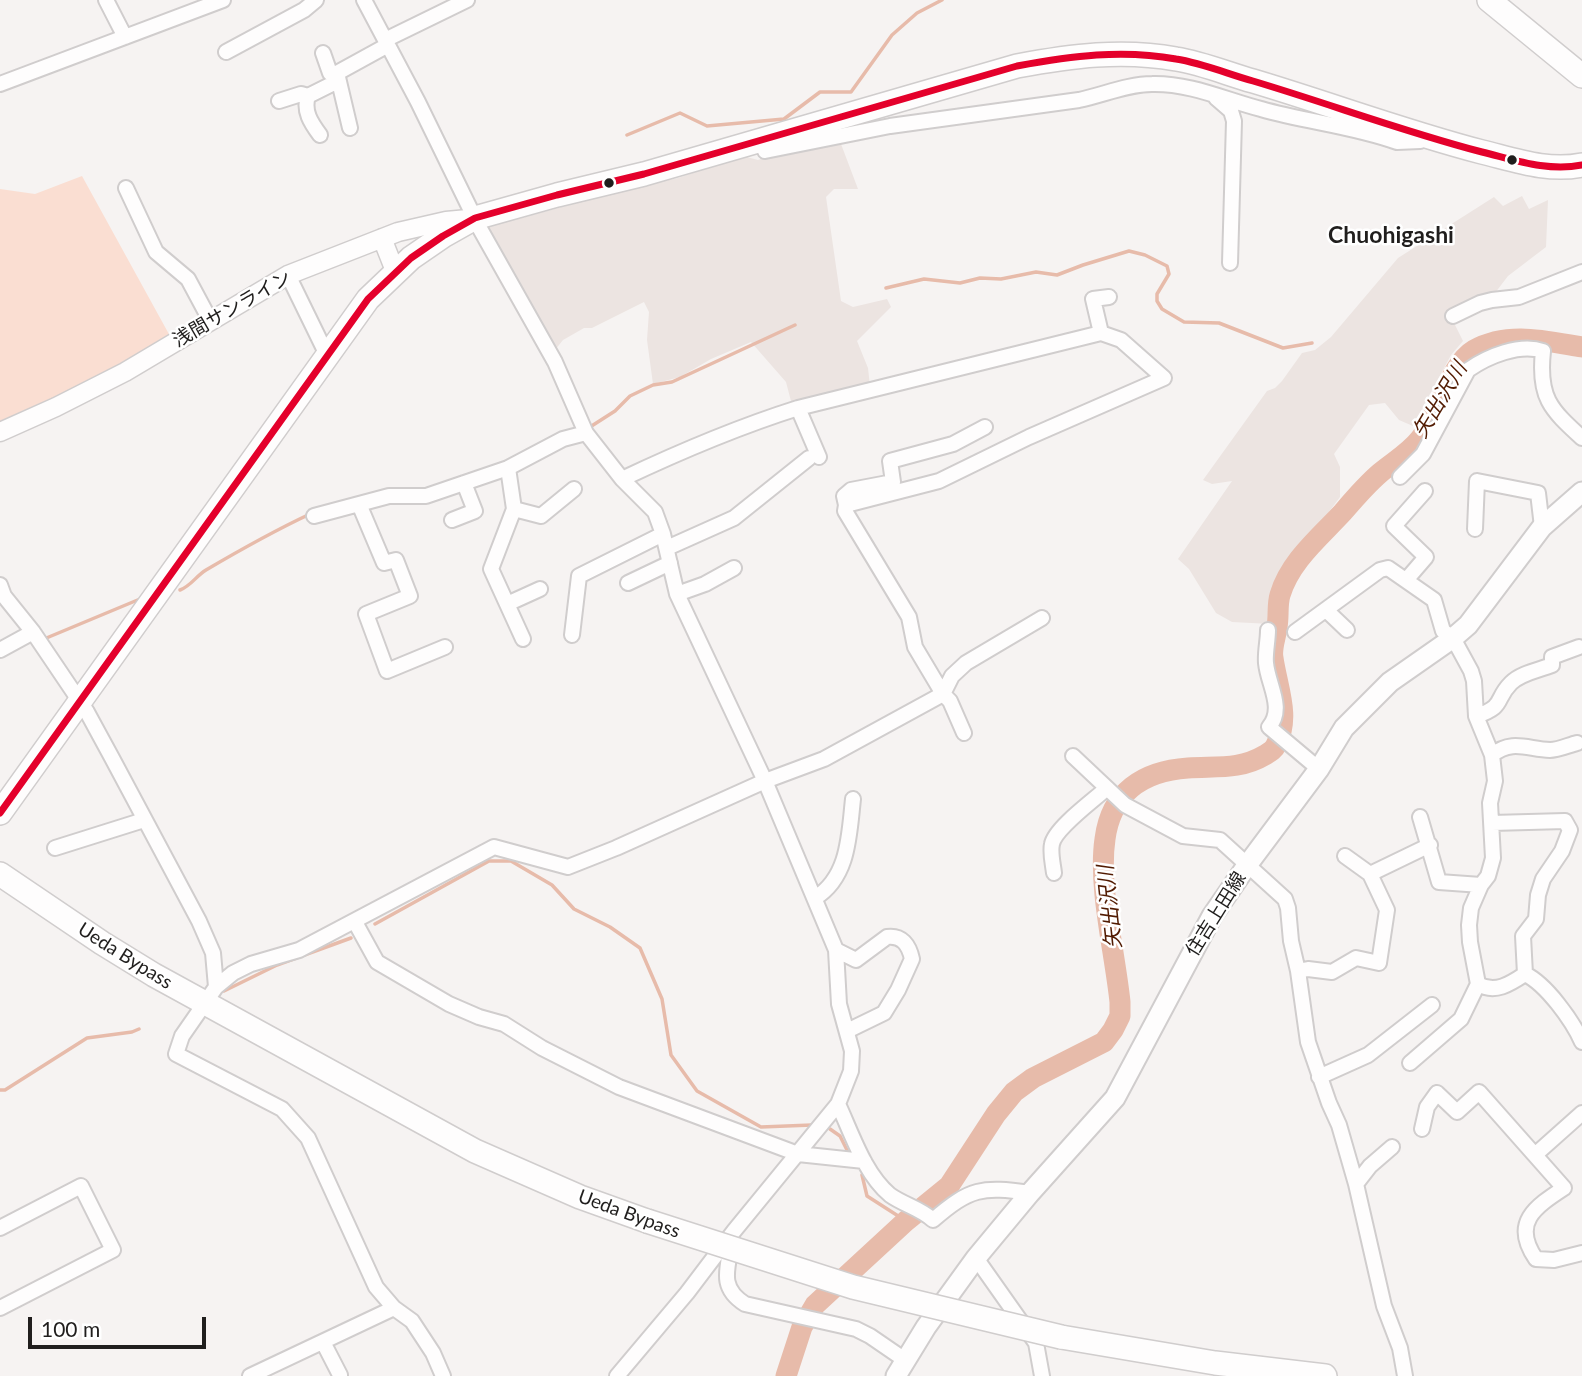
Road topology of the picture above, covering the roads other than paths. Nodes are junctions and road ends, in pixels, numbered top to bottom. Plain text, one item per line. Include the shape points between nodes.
1 (106, 0) edge
2 (223, 0) edge
3 (316, 0) edge
4 (364, 0) edge
5 (467, 0) edge
6 (1489, 0) edge
7 (125, 37) junction
8 (386, 42) junction
9 (226, 52) dead end
10 (323, 53) dead end
11 (337, 73) junction
12 (1582, 76) edge
13 (0, 84) edge
14 (1210, 93) junction
15 (308, 96) junction
16 (279, 101) dead end
17 (350, 128) dead end
18 (320, 135) dead end
19 (1423, 135) junction
20 (761, 141) junction
21 (1582, 165) edge
22 (126, 188) dead end
23 (475, 218) junction
24 (382, 238) junction
25 (1230, 263) dead end
26 (395, 271) junction
27 (1582, 272) edge
28 (288, 275) junction
29 (1109, 297) dead end
30 (1453, 316) dead end
31 (211, 322) junction
32 (1101, 333) junction
33 (327, 355) junction
34 (798, 408) junction
35 (985, 427) dead end
36 (0, 432) edge
37 (586, 433) junction
38 (1582, 438) edge
39 (508, 468) junction
40 (1400, 477) dead end
41 (622, 479) junction
42 (464, 483) junction
43 (574, 489) dead end
44 (1425, 491) dead end
45 (1582, 492) edge
46 (359, 505) junction
47 (846, 505) junction
48 (513, 509) junction
49 (314, 516) dead end
50 (452, 520) dead end
51 (1542, 527) junction
52 (1475, 528) dead end
53 (665, 541) junction
54 (670, 563) junction
55 (734, 568) dead end
56 (1407, 579) junction
57 (628, 583) dead end
58 (0, 585) edge
59 (540, 589) dead end
60 (677, 594) junction
61 (507, 604) junction
62 (1326, 610) junction
63 (1042, 618) dead end
64 (1268, 630) dead end
65 (1347, 630) dead end
66 (33, 632) junction
67 (1295, 632) dead end
68 (572, 635) dead end
69 (1454, 638) junction
70 (523, 639) dead end
71 (445, 647) dead end
72 (1580, 647) dead end
73 (0, 650) edge
74 (943, 694) junction
75 (79, 703) junction
76 (1476, 716) junction
77 (964, 733) dead end
78 (1577, 743) dead end
79 (1492, 755) junction
80 (1073, 756) dead end
81 (1319, 769) junction
82 (765, 781) junction
83 (1108, 789) junction
84 (853, 799) dead end
85 (0, 813) edge
86 (1420, 817) dead end
87 (144, 820) junction
88 (1492, 823) junction
89 (1430, 845) junction
90 (55, 848) dead end
91 (1345, 856) dead end
92 (1248, 864) junction
93 (1054, 873) dead end
94 (0, 874) edge
95 (1370, 874) junction
96 (1481, 885) junction
97 (814, 898) junction
98 (355, 922) junction
99 (836, 950) junction
100 (1298, 971) junction
101 (1525, 974) junction
102 (1478, 984) junction
103 (210, 995) junction
104 (1432, 1005) dead end
105 (1582, 1010) edge
106 (1567, 1017) junction
107 (847, 1031) junction
108 (1582, 1042) edge
109 (1410, 1063) dead end
110 (1319, 1077) junction
111 (838, 1104) junction
112 (1582, 1113) edge
113 (1422, 1129) dead end
114 (1392, 1147) dead end
115 (799, 1154) junction
116 (1536, 1154) junction
117 (864, 1161) junction
118 (1356, 1184) junction
119 (1030, 1193) junction
120 (0, 1228) edge
121 (734, 1231) junction
122 (1582, 1253) edge
123 (975, 1258) junction
124 (0, 1308) edge
125 (394, 1308) junction
126 (323, 1342) junction
127 (901, 1368) edge
128 (250, 1376) edge
129 (340, 1376) edge
130 (443, 1376) edge
131 (617, 1376) edge
132 (1042, 1376) edge
133 (1325, 1376) edge
134 (1405, 1376) edge

1 - 7 street
2 - 7 street
3 - 9 street
4 - 8 street
5 - 8 street
6 - 12 highway
7 - 13 street
8 - 11 street
8 - 23 street
10 - 11 street via 330,73
11 - 15 street via 332,84
11 - 17 street
14 - 19 street via 1397,142 1420,141
14 - 20 street via 1154,83 1079,100 890,127 765,151
14 - 25 street via 1227,106 1234,121
15 - 16 street
15 - 18 street via 305,104 310,121
19 - 20 highway via 1178,59 1128,53 1075,55 1017,66
19 - 21 highway via 1536,166
20 - 23 highway
22 - 31 street via 156,252 188,279
23 - 24 street, 浅間サンライン via 421,226
23 - 26 highway
23 - 37 street via 555,362
24 - 26 street
24 - 28 street, 浅間サンライン
26 - 33 highway
27 - 30 street via 1519,297 1480,303
28 - 31 street, 浅間サンライン
28 - 33 street
29 - 32 street via 1093,299
31 - 36 street, 浅間サンライン via 125,372
32 - 34 street
32 - 47 street via 1121,340 1164,378 939,481
33 - 75 highway
34 - 41 street
34 - 53 street via 814,458 734,518
35 - 47 street via 953,444 890,461 893,482 852,491 844,496
37 - 39 street via 562,439
37 - 41 street
38 - 40 street via 1549,405 1543,351 1512,350 1468,369 1423,454
39 - 42 street
39 - 48 street
41 - 53 street via 655,512
42 - 46 street via 426,496 389,496
42 - 50 street via 475,511
43 - 48 street via 541,516
44 - 56 street via 1394,526 1426,558
45 - 51 main road, 住吉上田線
46 - 49 street
46 - 71 street via 384,563 396,560 410,596 366,614 387,671
47 - 74 street via 845,511 909,617 915,647
48 - 61 street via 491,569
51 - 52 street via 1538,493 1478,481
51 - 69 main road, 住吉上田線
53 - 54 street
53 - 68 street via 579,576
54 - 57 street
54 - 60 street
55 - 60 street
56 - 62 street via 1388,568 1381,570
56 - 69 street via 1434,600 1443,631
58 - 66 street
59 - 61 street
60 - 82 street
61 - 70 street
62 - 65 street
62 - 67 street
63 - 74 street via 966,663
64 - 81 street via 1266,662 1275,701 1275,719 1269,727
66 - 73 street
66 - 75 street
69 - 76 street via 1475,681
69 - 81 main road, 住吉上田線 via 1390,682 1343,728
72 - 76 street via 1552,657 1552,665 1510,683 1493,710
74 - 77 street
74 - 82 street via 824,760
75 - 85 highway
75 - 87 street
76 - 79 street
78 - 79 street via 1551,750 1514,744
79 - 88 street
80 - 83 street
81 - 92 main road, 住吉上田線
82 - 97 street
82 - 98 street via 568,867 494,847
83 - 92 street via 1125,805 1183,836 1220,840
83 - 93 street via 1053,840
84 - 97 street via 842,867
86 - 89 street
87 - 90 street
87 - 103 street via 213,953
88 - 96 street via 1493,858
88 - 101 street via 1565,821 1570,830 1543,879 1536,919 1523,936
89 - 95 street
89 - 96 street via 1439,883
91 - 95 street
92 - 100 street via 1285,899
92 - 119 main road, 住吉上田線 via 1212,916 1115,1098
94 - 103 highway, Ueda Bypass via 102,943
95 - 100 street via 1387,910 1379,963 1356,958 1332,972
96 - 102 street via 1469,925
97 - 99 street
98 - 103 street via 299,950 251,964
98 - 115 street via 377,962 449,1004 504,1024 619,1087
99 - 107 street via 839,1004
99 - 107 street via 856,960 892,936 907,945 912,959 884,1013
100 - 110 street via 1308,1042
101 - 102 street via 1501,988
101 - 106 street via 1538,980
102 - 109 street via 1461,1019
103 - 125 street via 182,1036 176,1054 282,1109 308,1138 376,1287
103 - 133 highway, Ueda Bypass, bridge via 475,1151 647,1221 853,1287 1061,1338
104 - 110 street via 1368,1055
105 - 106 street
106 - 108 street
107 - 111 street via 852,1071
110 - 118 street
111 - 115 street
111 - 117 street
112 - 116 street
113 - 116 street via 1427,1107 1437,1093 1457,1112 1479,1092
114 - 118 street
115 - 117 street
115 - 121 street
116 - 122 street via 1564,1188 1528,1215 1528,1248 1536,1259
117 - 119 street via 889,1194 933,1220 971,1193 988,1189
118 - 134 street
119 - 123 main road, 住吉上田線
120 - 124 street via 81,1186 113,1250
121 - 127 street via 726,1279 730,1292 746,1304 856,1329
121 - 131 street
123 - 127 main road, 住吉上田線
123 - 132 street via 1036,1343
125 - 126 street
125 - 130 street via 412,1321
126 - 128 street
126 - 129 street

